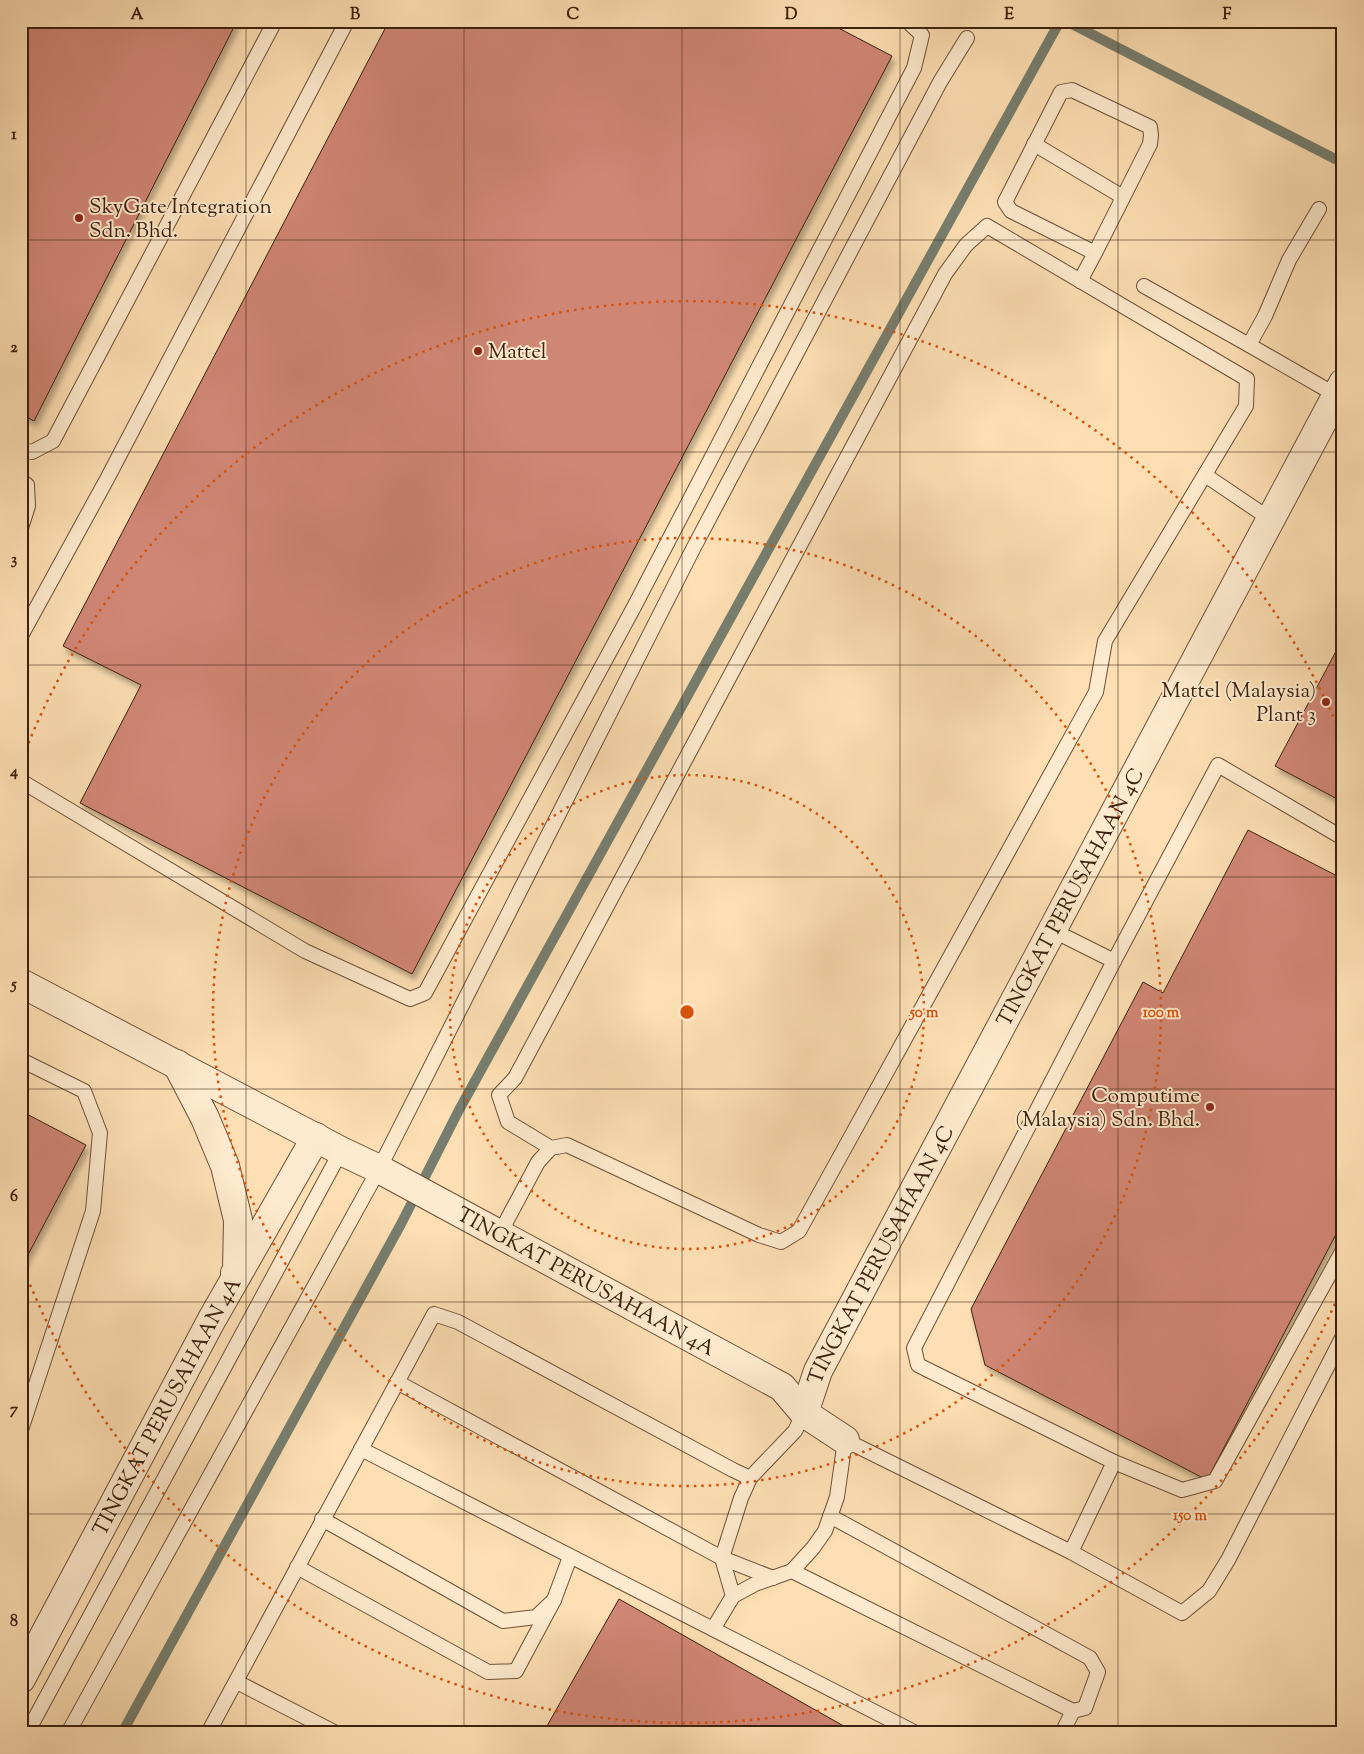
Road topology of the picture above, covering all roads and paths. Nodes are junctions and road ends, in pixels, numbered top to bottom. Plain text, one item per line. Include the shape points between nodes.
1 (274, 21) edge
2 (346, 21) edge
3 (907, 21) edge
4 (967, 38) dead end
5 (1034, 144) junction
6 (1123, 197) junction
7 (1319, 209) dead end
8 (1095, 253) junction
9 (1080, 281) junction
10 (1144, 286) dead end
11 (1249, 345) junction
12 (1339, 389) edge
13 (21, 450) edge
14 (1205, 475) junction
15 (21, 482) edge
16 (1270, 519) junction
17 (21, 528) edge
18 (21, 636) edge
19 (21, 781) edge
20 (1343, 838) edge
21 (1052, 930) junction
22 (1114, 961) junction
23 (21, 983) edge
24 (21, 1060) edge
25 (177, 1064) junction
26 (316, 1137) junction
27 (551, 1148) junction
28 (341, 1151) junction
29 (379, 1169) junction
30 (500, 1233) junction
31 (1343, 1250) edge
32 (211, 1321) junction
33 (1343, 1336) edge
34 (397, 1382) junction
35 (804, 1413) junction
36 (21, 1430) edge
37 (845, 1440) junction
38 (361, 1449) junction
39 (1114, 1462) junction
40 (750, 1478) junction
41 (830, 1516) junction
42 (322, 1519) junction
43 (1071, 1552) junction
44 (570, 1557) junction
45 (722, 1558) junction
46 (297, 1567) junction
47 (792, 1571) junction
48 (773, 1578) junction
49 (733, 1596) junction
50 (554, 1600) junction
51 (713, 1629) junction
52 (21, 1679) edge
53 (237, 1682) junction
54 (1073, 1711) junction
55 (27, 1733) edge
56 (68, 1733) edge
57 (208, 1733) edge
58 (336, 1733) edge
59 (916, 1733) edge
60 (1062, 1733) edge

1 - 13 lane via 53,441 32,452
2 - 18 lane via 108,479
3 - 19 lane via 922,35 914,68 634,607 425,993 410,1000 304,951
4 - 29 lane via 940,82 693,549
5 - 6 lane
5 - 6 lane via 1061,92 1072,90 1150,127 1150,144
5 - 8 lane via 1005,202 1011,211
6 - 8 lane
7 - 11 lane via 1289,260
8 - 9 lane
9 - 14 lane via 1247,379 1246,406
9 - 27 lane via 987,226 966,245 945,274 515,1078 499,1095 508,1122
10 - 11 lane
11 - 12 lane
12 - 16 street, TINGKAT PERUSAHAAN 4C
14 - 16 lane
14 - 27 lane via 1105,641 1096,692 799,1231 781,1242 759,1235 567,1145
15 - 17 lane via 27,485 28,506
16 - 21 street, TINGKAT PERUSAHAAN 4C
20 - 22 lane via 1218,765
21 - 22 lane
21 - 35 street, TINGKAT PERUSAHAAN 4C via 818,1371
22 - 39 lane via 914,1348 918,1365
23 - 25 street, TINGKAT PERUSAHAAN 4A
24 - 36 lane via 84,1091 100,1133 93,1211
25 - 26 street, TINGKAT PERUSAHAAN 4A
25 - 32 street via 225,1166 238,1220 237,1270
26 - 28 street, TINGKAT PERUSAHAAN 4A
26 - 32 street, TINGKAT PERUSAHAAN 4A
27 - 30 lane via 538,1162
28 - 29 street, TINGKAT PERUSAHAAN 4A
28 - 55 lane
29 - 30 street, TINGKAT PERUSAHAAN 4A
29 - 56 lane
30 - 35 street, TINGKAT PERUSAHAAN 4A via 782,1387
31 - 39 lane via 1215,1481 1182,1490
32 - 52 street, TINGKAT PERUSAHAAN 4A
33 - 43 lane via 1210,1591 1182,1613
34 - 38 lane
34 - 40 lane via 434,1314 458,1322
34 - 45 lane
35 - 37 street, TINGKAT PERUSAHAAN 4A
35 - 40 lane via 795,1431
37 - 41 lane via 837,1497
37 - 43 lane
38 - 42 lane
38 - 44 lane
39 - 43 lane
40 - 45 lane
41 - 47 lane via 825,1531
41 - 54 lane via 1090,1658 1098,1672 1086,1708
42 - 46 lane
42 - 50 lane via 503,1621 536,1617
44 - 50 lane
44 - 51 lane
45 - 48 lane
45 - 49 lane
46 - 50 lane via 488,1672 516,1671
46 - 53 lane
47 - 48 lane
47 - 54 lane
48 - 49 lane
49 - 51 lane
51 - 59 lane
53 - 57 lane
53 - 58 lane
54 - 60 lane

